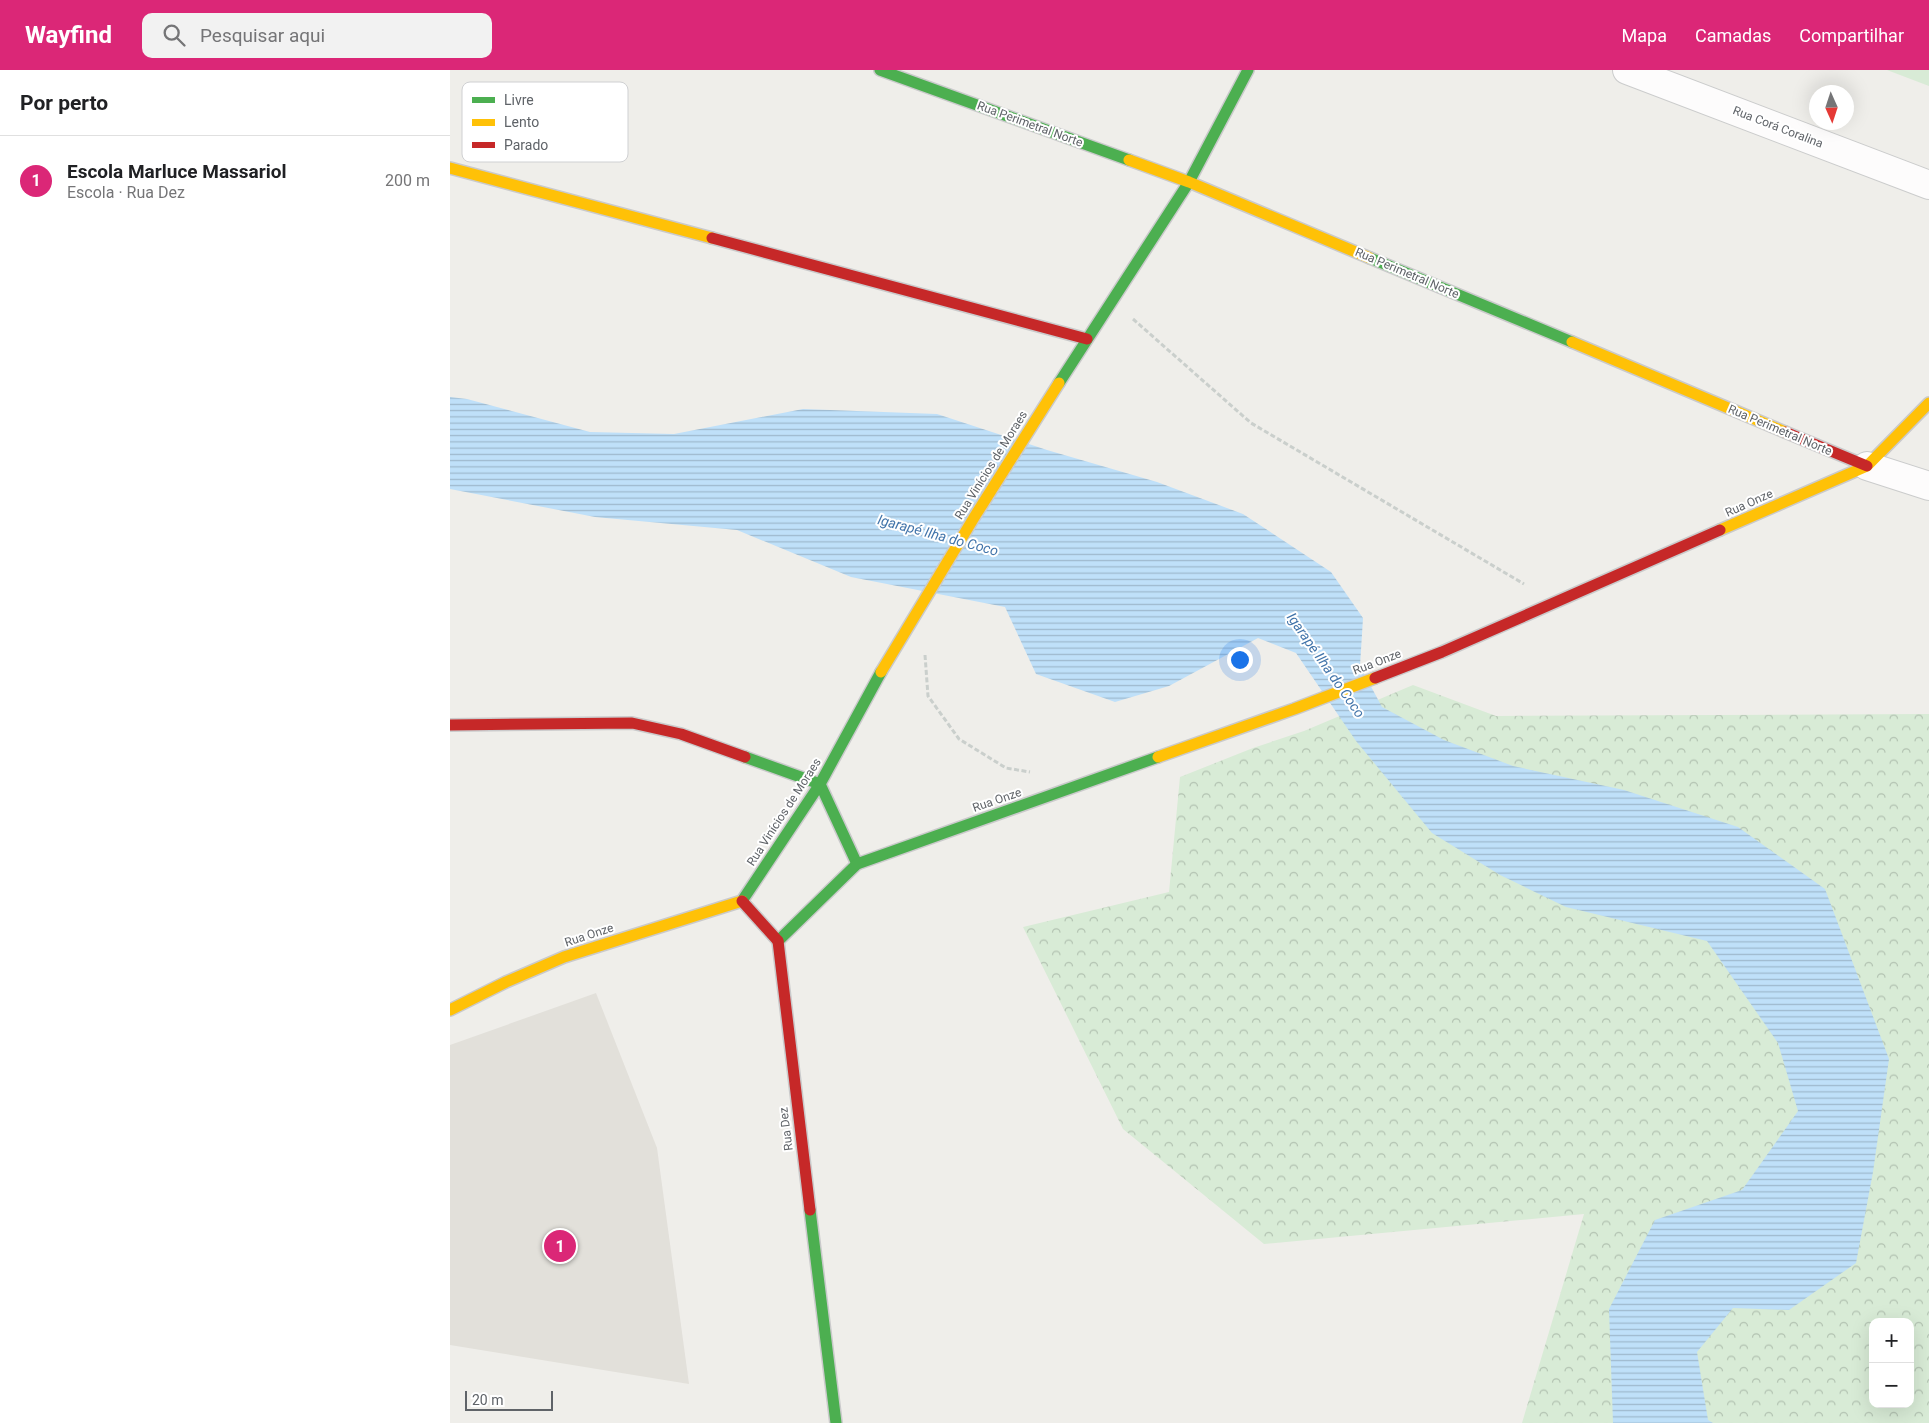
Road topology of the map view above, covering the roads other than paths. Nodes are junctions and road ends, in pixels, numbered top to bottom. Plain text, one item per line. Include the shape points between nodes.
1 (880, 70) edge
2 (1248, 70) edge
3 (1627, 70) edge
4 (450, 168) edge
5 (1189, 182) junction
6 (1929, 185) edge
7 (1087, 339) junction
8 (1929, 404) edge
9 (1867, 466) junction
10 (1929, 486) edge
11 (450, 725) edge
12 (820, 784) junction
13 (856, 864) junction
14 (742, 900) junction
15 (778, 941) junction
16 (450, 1010) edge
17 (836, 1423) edge

1 - 5 street, Rua Perimetral Norte
2 - 5 street, Rua Vinícios de Moraes
3 - 6 street, Rua Corá Coralina
4 - 7 street
5 - 7 street, Rua Vinícios de Moraes
5 - 9 street, Rua Perimetral Norte
7 - 12 street, Rua Vinícios de Moraes via 882,670
8 - 9 street
9 - 10 street, Rua Perimetral Norte
9 - 13 street, Rua Onze via 1442,652 1294,709
11 - 12 street via 632,723 681,734
12 - 13 street
12 - 14 street, Rua Vinícios de Moraes
13 - 15 street
14 - 15 street
14 - 16 street, Rua Onze via 564,957
15 - 17 street, Rua Dez

